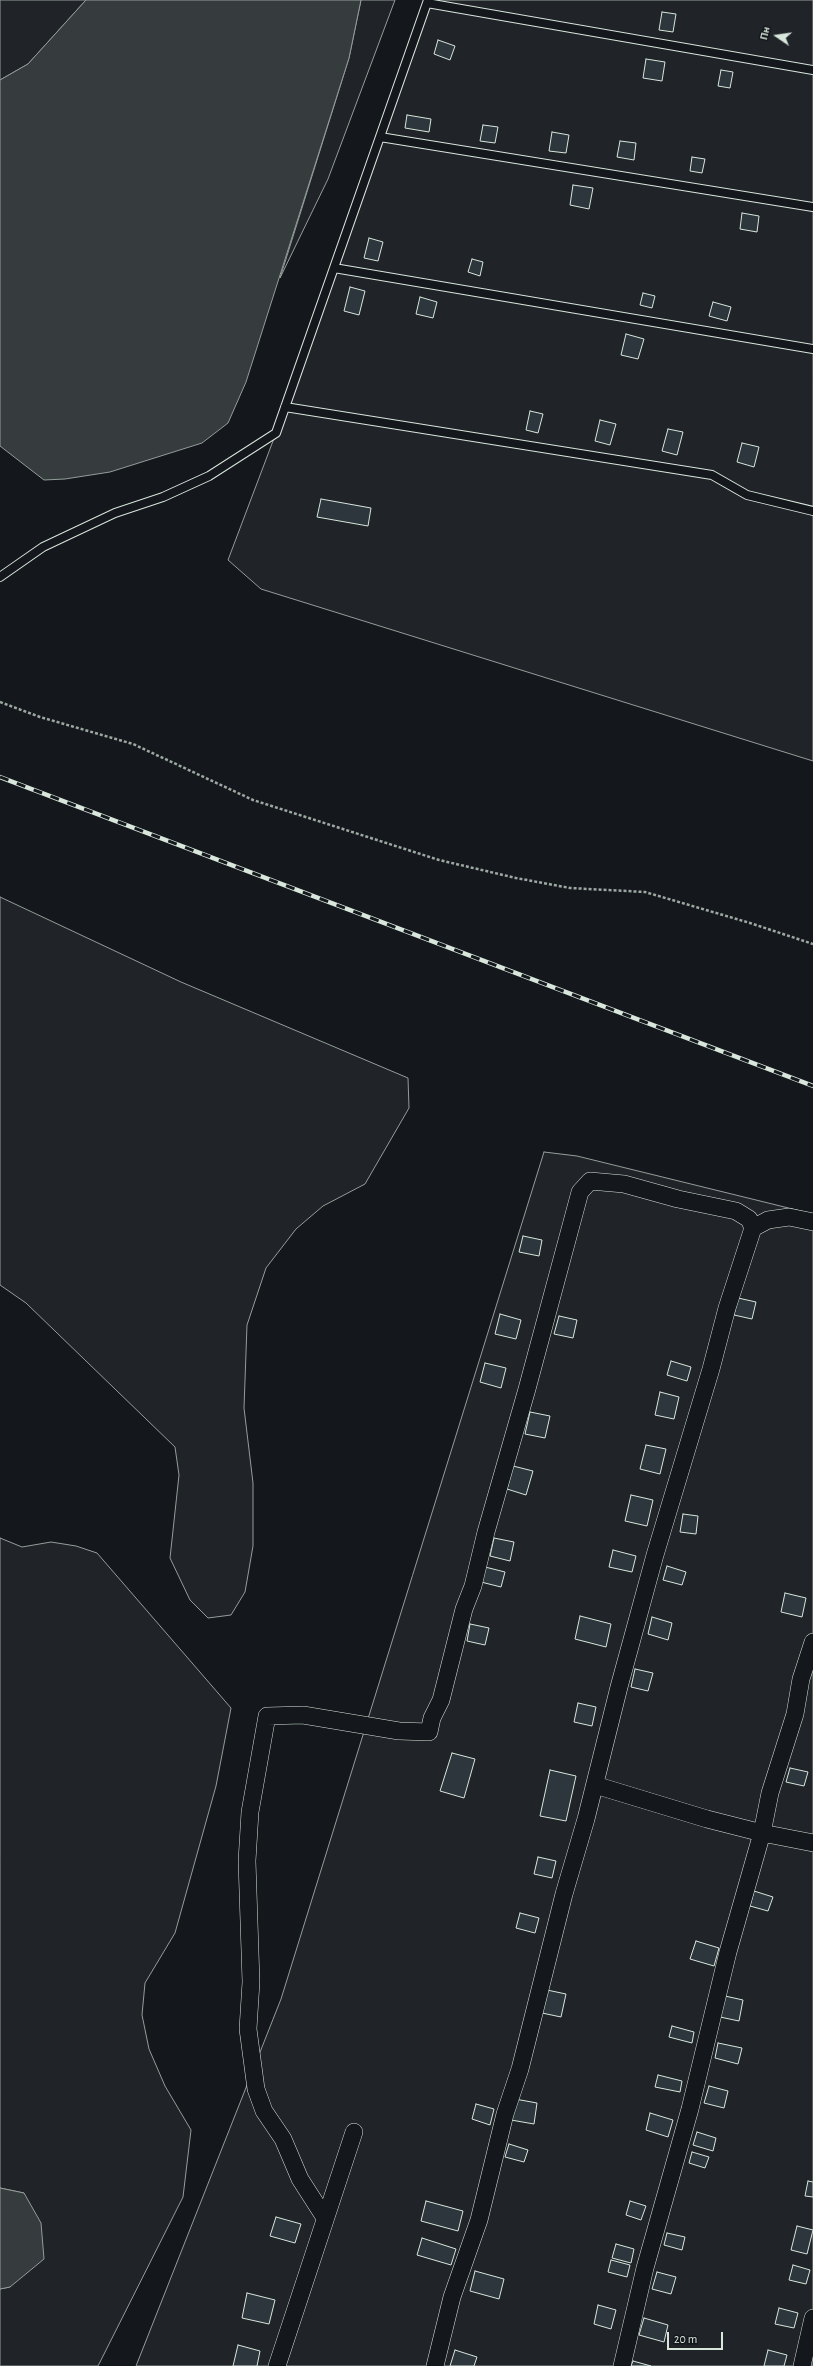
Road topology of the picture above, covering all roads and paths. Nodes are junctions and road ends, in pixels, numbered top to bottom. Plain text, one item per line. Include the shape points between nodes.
1 (428, 1) edge
2 (813, 70) edge
3 (380, 137) junction
4 (813, 206) edge
5 (334, 268) junction
6 (813, 349) edge
7 (285, 407) junction
8 (813, 511) edge
9 (0, 577) edge
10 (0, 702) edge
11 (813, 944) edge
12 (813, 1222) edge
13 (753, 1228) junction
14 (813, 1642) edge
15 (595, 1785) junction
16 (762, 1833) junction
17 (813, 1843) edge
18 (354, 2132) dead end
19 (325, 2218) junction
20 (813, 2318) edge
21 (277, 2366) edge
22 (435, 2366) edge
23 (622, 2366) edge
24 (802, 2366) edge

1 - 2 lane
1 - 3 lane
3 - 4 lane
3 - 5 lane
5 - 6 lane
5 - 7 lane
7 - 8 lane via 712,475 747,495
7 - 9 lane via 276,433 209,476 43,547
10 - 11 path via 40,717 133,744 253,800 439,860 570,888 645,892 750,922
12 - 13 street via 789,1217 768,1220
13 - 15 street via 655,1555
13 - 19 street via 748,1219 736,1211 624,1184 590,1181 580,1192 473,1586 464,1609 441,1700 432,1718 429,1732 399,1731 303,1715 267,1716 251,1805 246,1861 251,1982 248,2029 256,2089 264,2111 283,2139 300,2179
14 - 16 street via 801,1679 795,1714 770,1793
15 - 16 street via 729,1826
15 - 22 street via 564,1894 520,2069 505,2114 479,2220 452,2297
16 - 17 street
16 - 23 street via 728,1952 690,2109 645,2268
18 - 19 street
19 - 21 street
20 - 24 street

